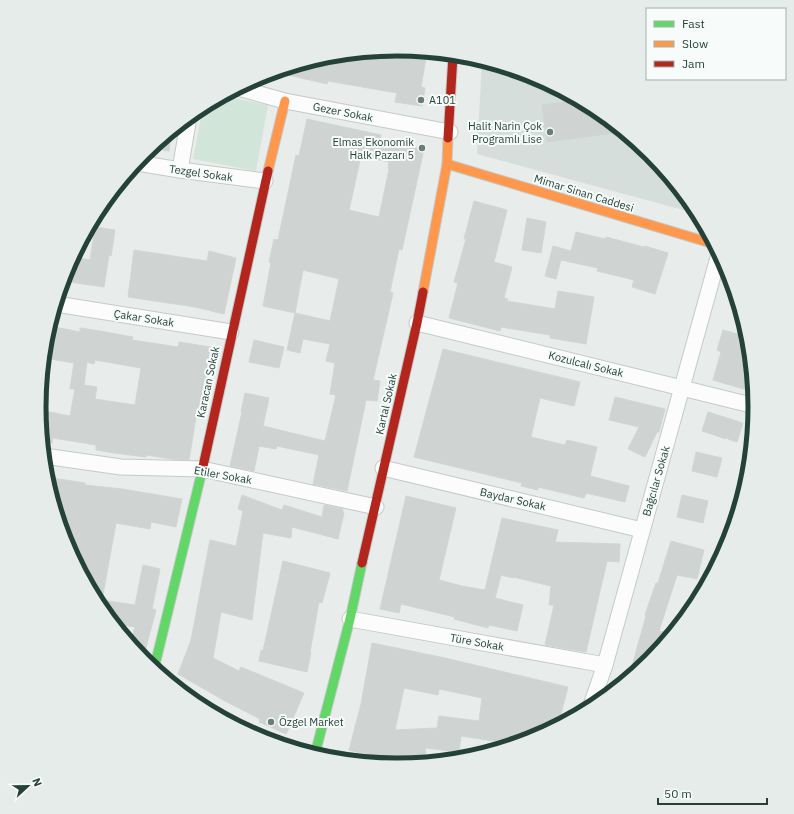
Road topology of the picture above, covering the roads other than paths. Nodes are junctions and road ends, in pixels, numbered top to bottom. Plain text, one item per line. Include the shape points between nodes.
1 (453, 61) edge
2 (246, 90) edge
3 (285, 101) junction
4 (188, 126) edge
5 (450, 132) junction
6 (144, 164) edge
7 (447, 164) junction
8 (180, 170) junction
9 (265, 182) junction
10 (706, 242) edge
11 (717, 263) edge
12 (62, 305) edge
13 (417, 323) junction
14 (232, 332) junction
15 (682, 388) junction
16 (748, 404) edge
17 (50, 457) edge
18 (383, 468) junction
19 (202, 469) junction
20 (376, 507) junction
21 (642, 530) junction
22 (350, 619) junction
23 (156, 661) edge
24 (604, 665) junction
25 (593, 698) edge
26 (316, 748) edge

1 - 5 street, Kartal Sokak
2 - 3 street, Gezer Sokak
3 - 5 street, Gezer Sokak
3 - 9 street, Karacan Sokak
4 - 8 street
5 - 7 street, Kartal Sokak
6 - 8 street, Tezgel Sokak
7 - 10 street, Mimar Sinan Caddesi
7 - 13 street, Kartal Sokak
8 - 9 street, Tezgel Sokak
9 - 14 street, Karacan Sokak
11 - 15 street, Bağcılar Sokak
12 - 14 street, Çakar Sokak
13 - 15 street, Kozulcalı Sokak
13 - 18 street, Kartal Sokak
14 - 19 street, Karacan Sokak
15 - 16 street, Kozulcalı Sokak
15 - 21 street, Bağcılar Sokak
17 - 19 street, Etiler Sokak via 121,467
18 - 20 street, Kartal Sokak
18 - 21 street, Baydar Sokak
19 - 20 street, Etiler Sokak
19 - 23 street, Karacan Sokak
20 - 22 street, Kartal Sokak
21 - 24 street, Bağcılar Sokak
22 - 24 street, Türe Sokak
22 - 26 street, Kartal Sokak
24 - 25 street, Bağcılar Sokak

